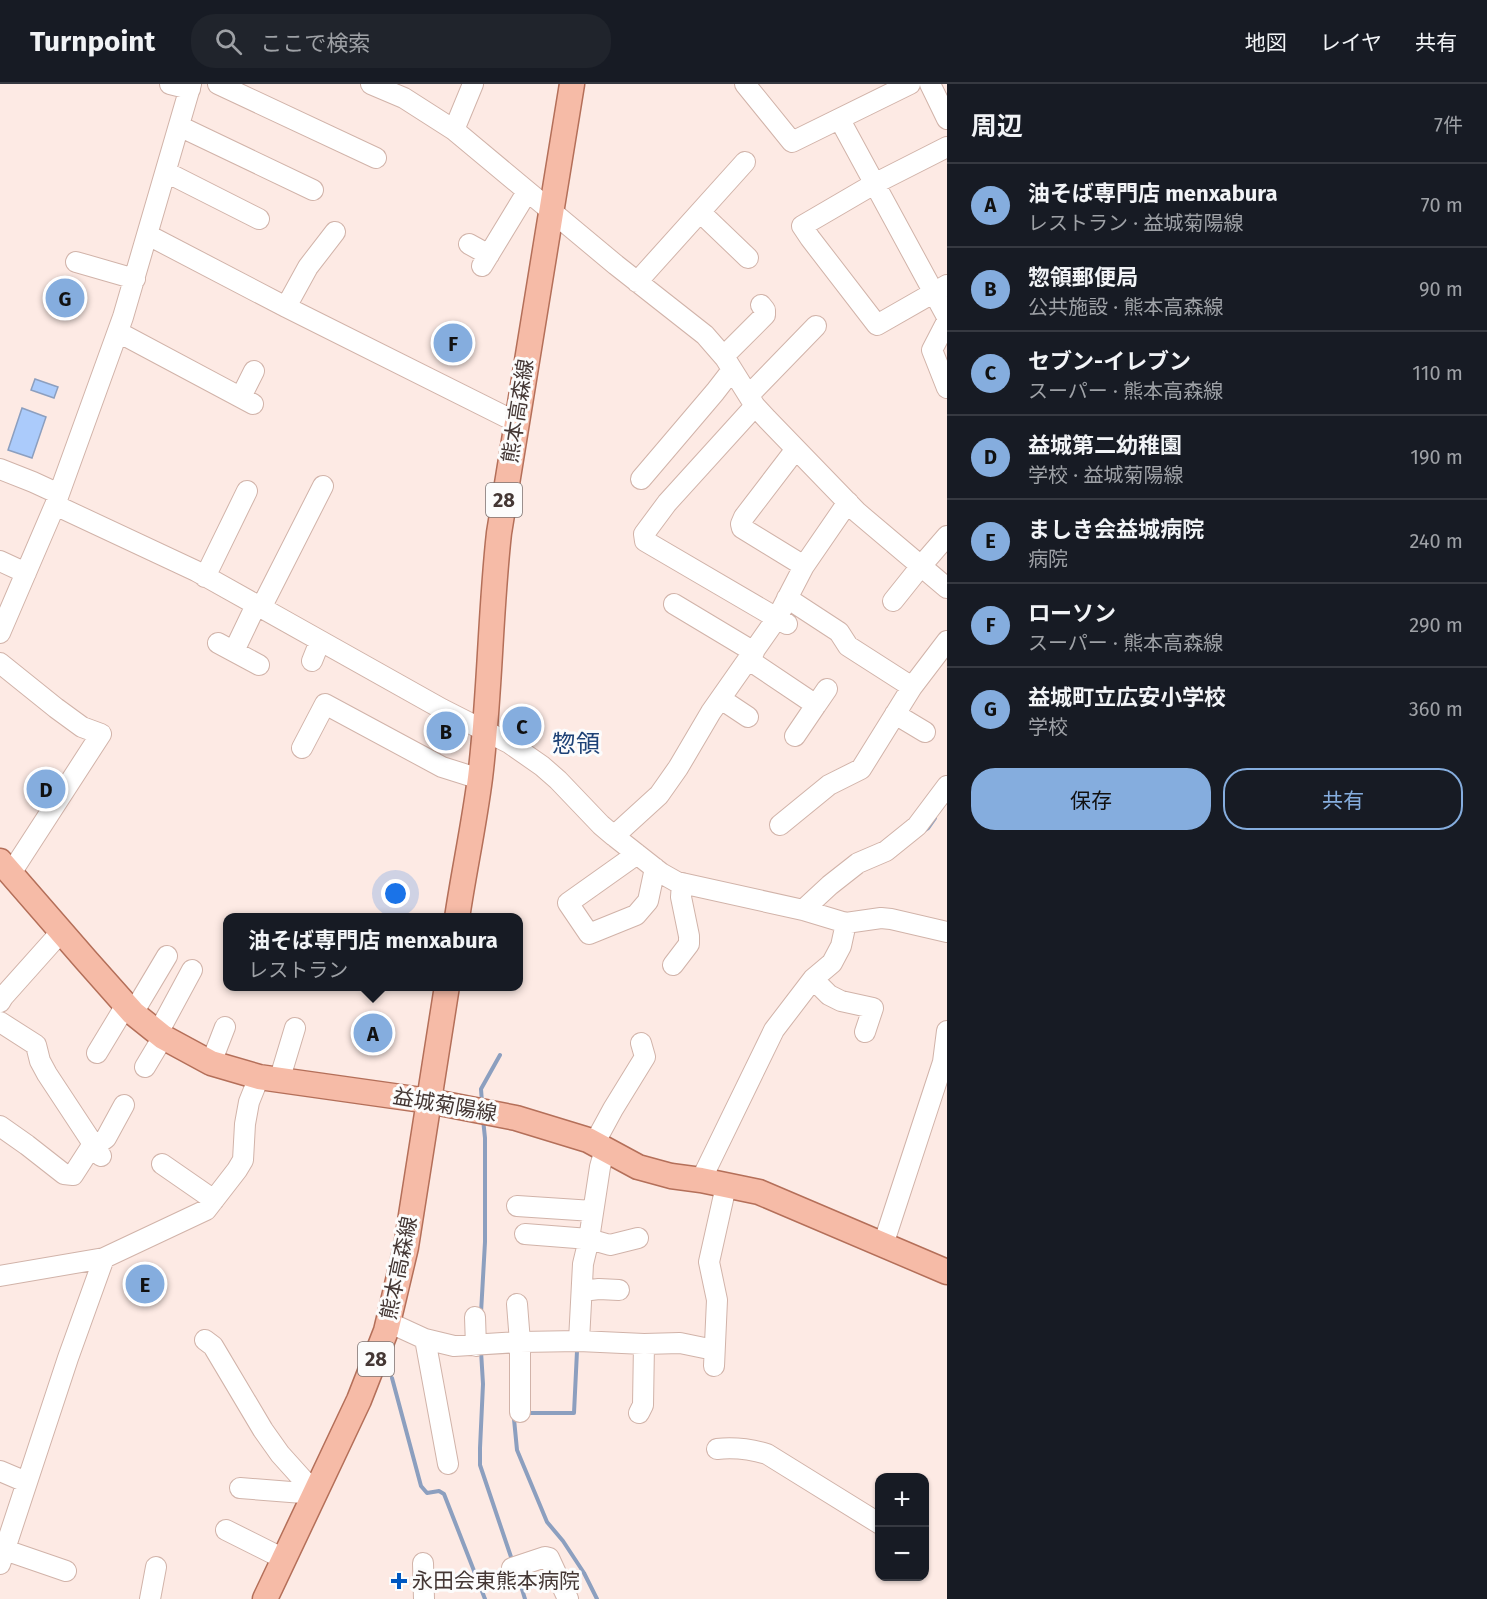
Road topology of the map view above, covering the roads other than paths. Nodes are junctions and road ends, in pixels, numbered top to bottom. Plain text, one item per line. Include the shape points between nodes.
1 (218, 84) edge
2 (371, 84) edge
3 (472, 84) edge
4 (572, 84) edge
5 (910, 84) edge
6 (930, 84) edge
7 (750, 85) edge
8 (184, 86) edge
9 (947, 119) edge
10 (840, 120) junction
11 (179, 126) junction
12 (454, 130) junction
13 (947, 147) edge
14 (376, 158) dead end
15 (745, 162) dead end
16 (165, 172) junction
17 (874, 183) junction
18 (313, 190) dead end
19 (527, 192) junction
20 (552, 212) junction
21 (700, 212) junction
22 (259, 219) dead end
23 (335, 232) dead end
24 (148, 235) junction
25 (469, 244) dead end
26 (748, 258) dead end
27 (76, 262) dead end
28 (135, 279) junction
29 (638, 282) junction
30 (940, 289) edge
31 (761, 305) dead end
32 (286, 307) junction
33 (947, 319) edge
34 (816, 326) dead end
35 (118, 332) junction
36 (728, 363) junction
37 (254, 371) dead end
38 (947, 388) edge
39 (752, 400) junction
40 (516, 422) junction
41 (796, 449) junction
42 (0, 469) edge
43 (642, 479) dead end
44 (322, 486) dead end
45 (248, 491) dead end
46 (58, 500) junction
47 (848, 502) junction
48 (947, 536) edge
49 (0, 561) edge
50 (804, 566) junction
51 (921, 566) junction
52 (0, 571) edge
53 (24, 577) junction
54 (205, 577) junction
55 (947, 588) edge
56 (788, 598) junction
57 (893, 601) dead end
58 (674, 604) dead end
59 (259, 607) junction
60 (782, 621) junction
61 (0, 633) edge
62 (320, 641) junction
63 (947, 641) edge
64 (752, 656) junction
65 (312, 661) dead end
66 (0, 663) edge
67 (259, 665) dead end
68 (912, 687) junction
69 (721, 699) junction
70 (895, 714) junction
71 (748, 717) dead end
72 (484, 729) junction
73 (925, 732) dead end
74 (795, 736) dead end
75 (302, 748) dead end
76 (480, 779) junction
77 (947, 786) edge
78 (780, 825) dead end
79 (614, 836) junction
80 (637, 854) junction
81 (6, 867) edge
82 (655, 868) junction
83 (682, 883) junction
84 (803, 910) junction
85 (458, 913) edge
86 (846, 923) junction
87 (61, 932) junction
88 (947, 932) edge
89 (167, 956) dead end
90 (673, 965) dead end
91 (192, 970) dead end
92 (813, 979) junction
93 (446, 991) edge
94 (1, 998) edge
95 (130, 1009) junction
96 (0, 1022) edge
97 (225, 1027) dead end
98 (295, 1028) dead end
99 (947, 1031) edge
100 (865, 1032) dead end
101 (160, 1035) junction
102 (640, 1043) dead end
103 (98, 1053) dead end
104 (211, 1063) junction
105 (145, 1067) dead end
106 (269, 1079) junction
107 (429, 1101) junction
108 (124, 1105) dead end
109 (0, 1126) edge
110 (600, 1146) junction
111 (96, 1148) junction
112 (162, 1164) dead end
113 (701, 1180) junction
114 (726, 1186) junction
115 (214, 1200) junction
116 (517, 1206) dead end
117 (593, 1211) junction
118 (525, 1234) dead end
119 (638, 1238) dead end
120 (589, 1239) junction
121 (884, 1245) junction
122 (105, 1258) junction
123 (947, 1272) edge
124 (0, 1276) edge
125 (619, 1290) dead end
126 (582, 1292) junction
127 (517, 1304) dead end
128 (475, 1317) dead end
129 (388, 1322) junction
130 (425, 1339) junction
131 (205, 1340) dead end
132 (579, 1341) junction
133 (520, 1342) junction
134 (644, 1344) junction
135 (476, 1346) junction
136 (520, 1412) dead end
137 (639, 1413) dead end
138 (717, 1449) dead end
139 (448, 1464) dead end
140 (0, 1471) edge
141 (26, 1482) junction
142 (240, 1488) dead end
143 (316, 1494) junction
144 (875, 1522) edge
145 (226, 1530) dead end
146 (2, 1554) edge
147 (284, 1559) junction
148 (423, 1563) dead end
149 (156, 1567) dead end
150 (512, 1568) dead end
151 (66, 1571) dead end
152 (150, 1599) edge
153 (265, 1599) edge
154 (424, 1599) edge
155 (568, 1599) edge

1 - 14 street
2 - 12 street via 404,98
3 - 12 street
4 - 20 main road, 熊本高森線 / 28
5 - 10 street
6 - 9 street
7 - 10 street via 792,142
8 - 11 street
10 - 17 street
11 - 16 street
11 - 18 street
12 - 19 street
13 - 17 street
15 - 21 street
16 - 22 street
16 - 24 street
17 - 30 street
17 - 30 street via 802,226 877,325
19 - 20 street
19 - 25 street via 485,261
20 - 29 street
20 - 40 main road, 熊本高森線 / 28
21 - 26 street
21 - 29 street
23 - 32 street via 308,267
24 - 28 street
24 - 32 street
27 - 28 street
28 - 35 street
29 - 36 street via 705,335
30 - 33 street
31 - 36 street via 765,315
32 - 40 street
33 - 38 street via 932,350
34 - 39 street
35 - 37 street via 247,400
35 - 46 street
36 - 39 street
36 - 43 street via 715,392
39 - 41 street
39 - 60 street via 644,534 645,541
40 - 72 main road, 熊本高森線 / 28 via 493,589
41 - 47 street
41 - 50 street via 741,524
42 - 46 street via 33,482
44 - 59 street
45 - 54 street
46 - 53 street
46 - 54 street
47 - 50 street
47 - 51 street
48 - 51 street
49 - 53 street
50 - 56 street
51 - 55 street
51 - 57 street
52 - 53 street
53 - 61 street
54 - 59 street
56 - 60 street
56 - 68 street via 839,632 848,646
58 - 64 street
59 - 62 street
59 - 67 street via 226,647
60 - 64 street
62 - 65 street
62 - 72 street
63 - 68 street
64 - 69 street
64 - 74 street via 822,697
66 - 81 street via 82,727 101,734
68 - 70 street
69 - 71 street
69 - 79 street via 659,795
70 - 73 street
70 - 78 street via 861,769 829,785
72 - 76 main road, 熊本高森線 / 28
72 - 79 street via 542,766
75 - 76 street via 325,704 442,767
76 - 85 main road, 熊本高森線 / 28
77 - 84 street via 917,826 886,851 858,863
79 - 80 street
80 - 82 street
80 - 82 street via 568,903 589,934 636,915 648,901
81 - 87 main road, 益城菊陽線
82 - 83 street
83 - 84 street
83 - 90 street via 689,944
84 - 86 street
86 - 88 street via 880,918
86 - 92 street via 832,963
87 - 94 street
87 - 95 main road, 益城菊陽線
89 - 95 street
91 - 101 street
92 - 100 street via 841,1001 873,1008
92 - 113 street via 774,1030
93 - 107 main road, 熊本高森線 / 28
95 - 101 main road, 益城菊陽線
95 - 103 street
96 - 111 street via 36,1045 47,1074
97 - 104 street
98 - 106 street
99 - 121 street via 943,1062
101 - 104 main road, 益城菊陽線
101 - 105 street
102 - 110 street via 645,1057 625,1089
104 - 106 main road, 益城菊陽線
106 - 107 main road, 益城菊陽線
106 - 115 street via 249,1102 243,1160
107 - 110 main road, 益城菊陽線 via 516,1118
107 - 129 main road, 熊本高森線 / 28 via 406,1247
108 - 111 street
109 - 111 street via 64,1173 74,1175
110 - 113 main road, 益城菊陽線 via 638,1167
110 - 117 street
112 - 115 street
113 - 114 main road, 益城菊陽線
114 - 121 main road, 益城菊陽線 via 759,1192
114 - 134 street via 709,1262 717,1300 714,1358 680,1343
115 - 122 street via 206,1210
116 - 117 street
117 - 120 street
118 - 120 street
119 - 120 street via 610,1245
120 - 126 street
121 - 123 main road, 益城菊陽線
122 - 124 street
122 - 141 street
125 - 126 street
126 - 132 street
127 - 133 street
128 - 135 street
129 - 130 street
129 - 143 main road, 熊本高森線 / 28 via 374,1365
130 - 135 street via 454,1347
130 - 139 street
131 - 143 street via 213,1346 280,1454
132 - 133 street
132 - 134 street
133 - 135 street
133 - 136 street
134 - 137 street via 643,1405
138 - 144 street via 767,1454
140 - 141 street
141 - 146 street
142 - 143 street
143 - 147 main road, 熊本高森線 / 28
145 - 147 street
146 - 151 street
147 - 153 main road, 熊本高森線 / 28
148 - 154 street
149 - 152 street
150 - 155 street via 549,1558

